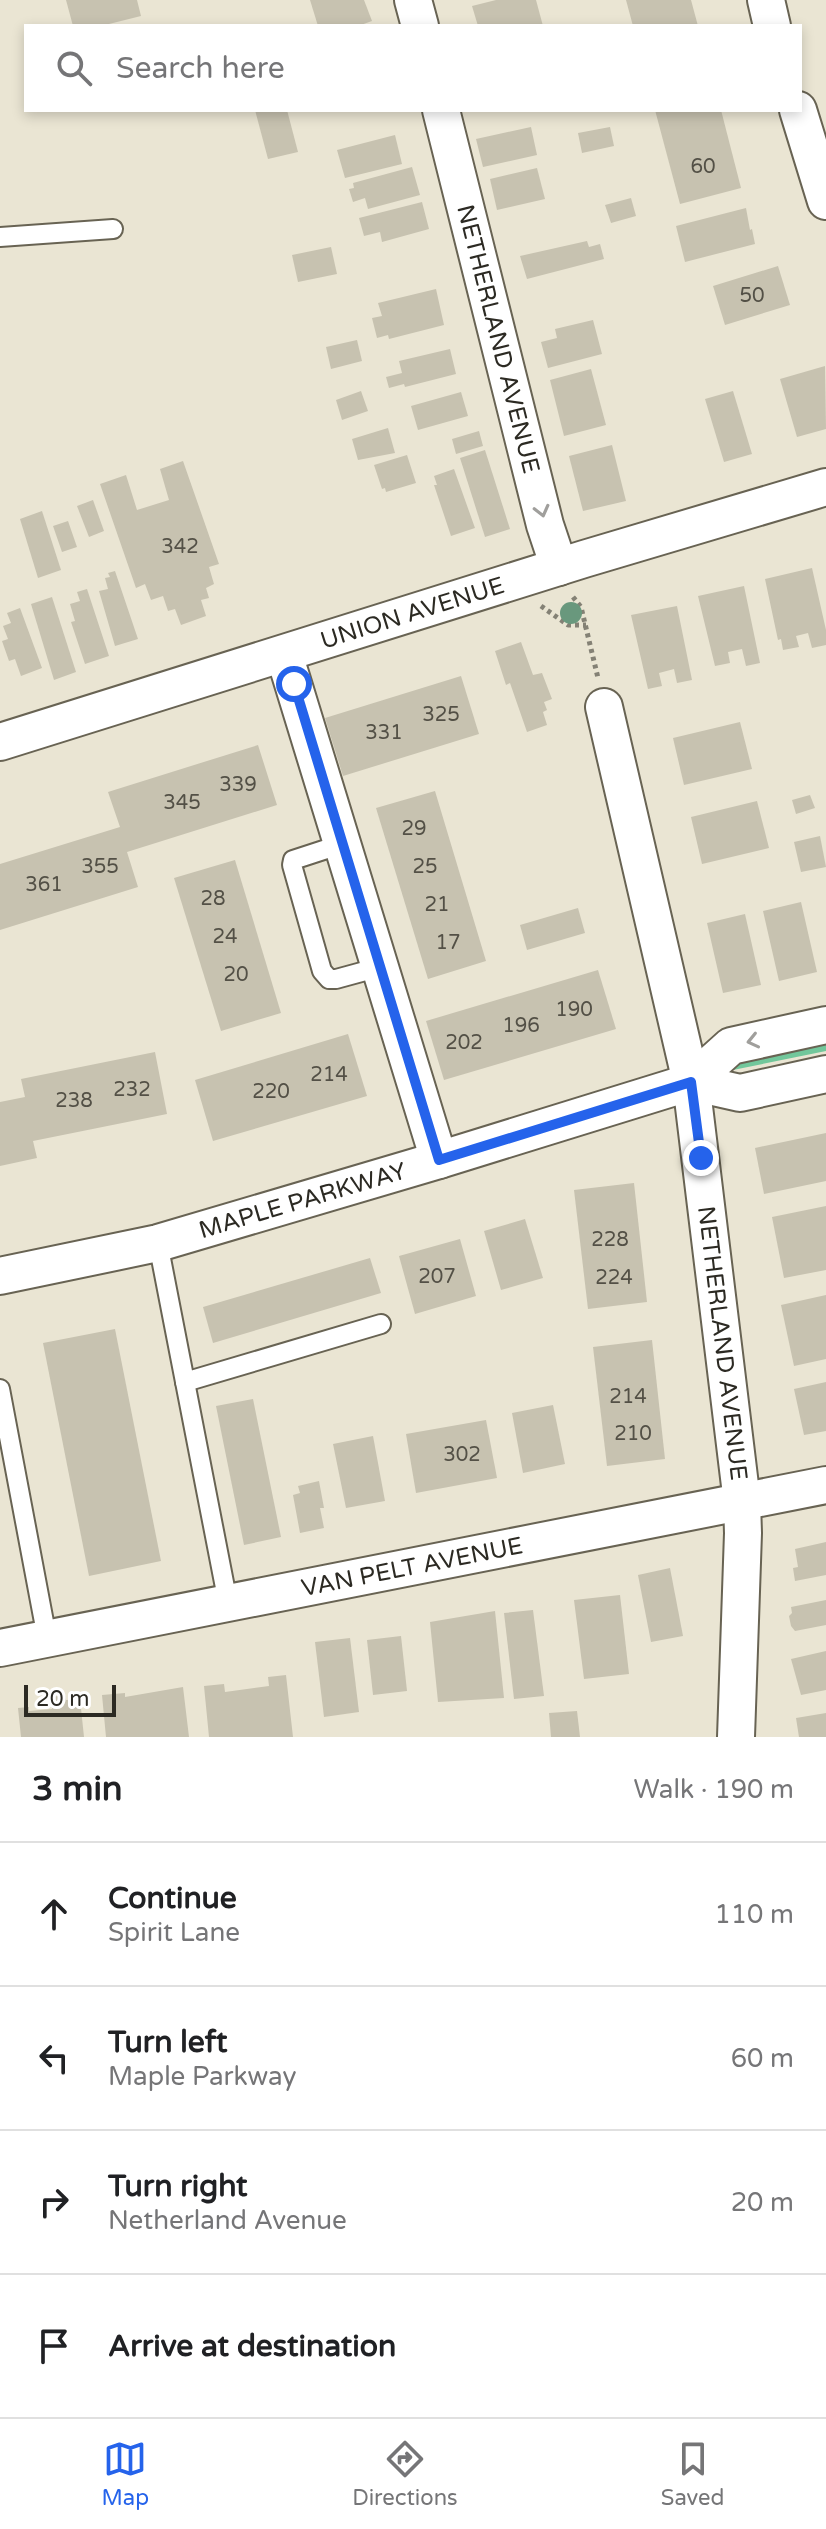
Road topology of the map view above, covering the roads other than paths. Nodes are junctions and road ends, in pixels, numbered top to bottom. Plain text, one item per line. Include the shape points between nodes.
1 (413, 0) edge
2 (766, 0) edge
3 (419, 24) edge
4 (772, 24) edge
5 (442, 112) edge
6 (799, 112) edge
7 (826, 201) edge
8 (113, 229) dead end
9 (0, 237) edge
10 (826, 487) edge
11 (566, 582) junction
12 (284, 654) junction
13 (604, 707) road end
14 (0, 742) edge
15 (342, 844) junction
16 (380, 967) junction
17 (826, 1025) edge
18 (826, 1074) edge
19 (691, 1082) junction
20 (439, 1160) junction
21 (158, 1243) junction
22 (0, 1276) edge
23 (381, 1324) dead end
24 (185, 1382) junction
25 (0, 1389) edge
26 (3, 1422) edge
27 (826, 1485) edge
28 (742, 1502) junction
29 (228, 1603) junction
30 (47, 1638) junction
31 (0, 1648) edge
32 (736, 1737) edge

1 - 3 street
2 - 4 street
5 -> 11 street, NETHERLAND AVENUE via 545,525
6 - 7 street
8 - 9 lane
10 - 11 street, UNION AVENUE
11 - 12 street, UNION AVENUE
12 - 14 street, UNION AVENUE
12 - 15 street
13 - 19 street, NETHERLAND AVENUE
15 - 16 street
15 - 16 lane via 300,857 292,865 322,971 336,979
16 - 20 street
17 -> 19 street, MAPLE PARKWAY via 731,1046
18 - 19 street, MAPLE PARKWAY via 740,1093
19 - 20 street, MAPLE PARKWAY
19 - 28 street, NETHERLAND AVENUE
20 - 21 street, MAPLE PARKWAY
21 - 22 street, MAPLE PARKWAY
21 - 24 lane
23 - 24 lane
24 - 29 lane
25 - 26 lane
26 - 30 lane
27 - 28 street, VAN PELT AVENUE
28 - 29 street, VAN PELT AVENUE
28 - 32 street, NETHERLAND AVENUE
29 - 30 street, VAN PELT AVENUE
30 - 31 street, VAN PELT AVENUE

